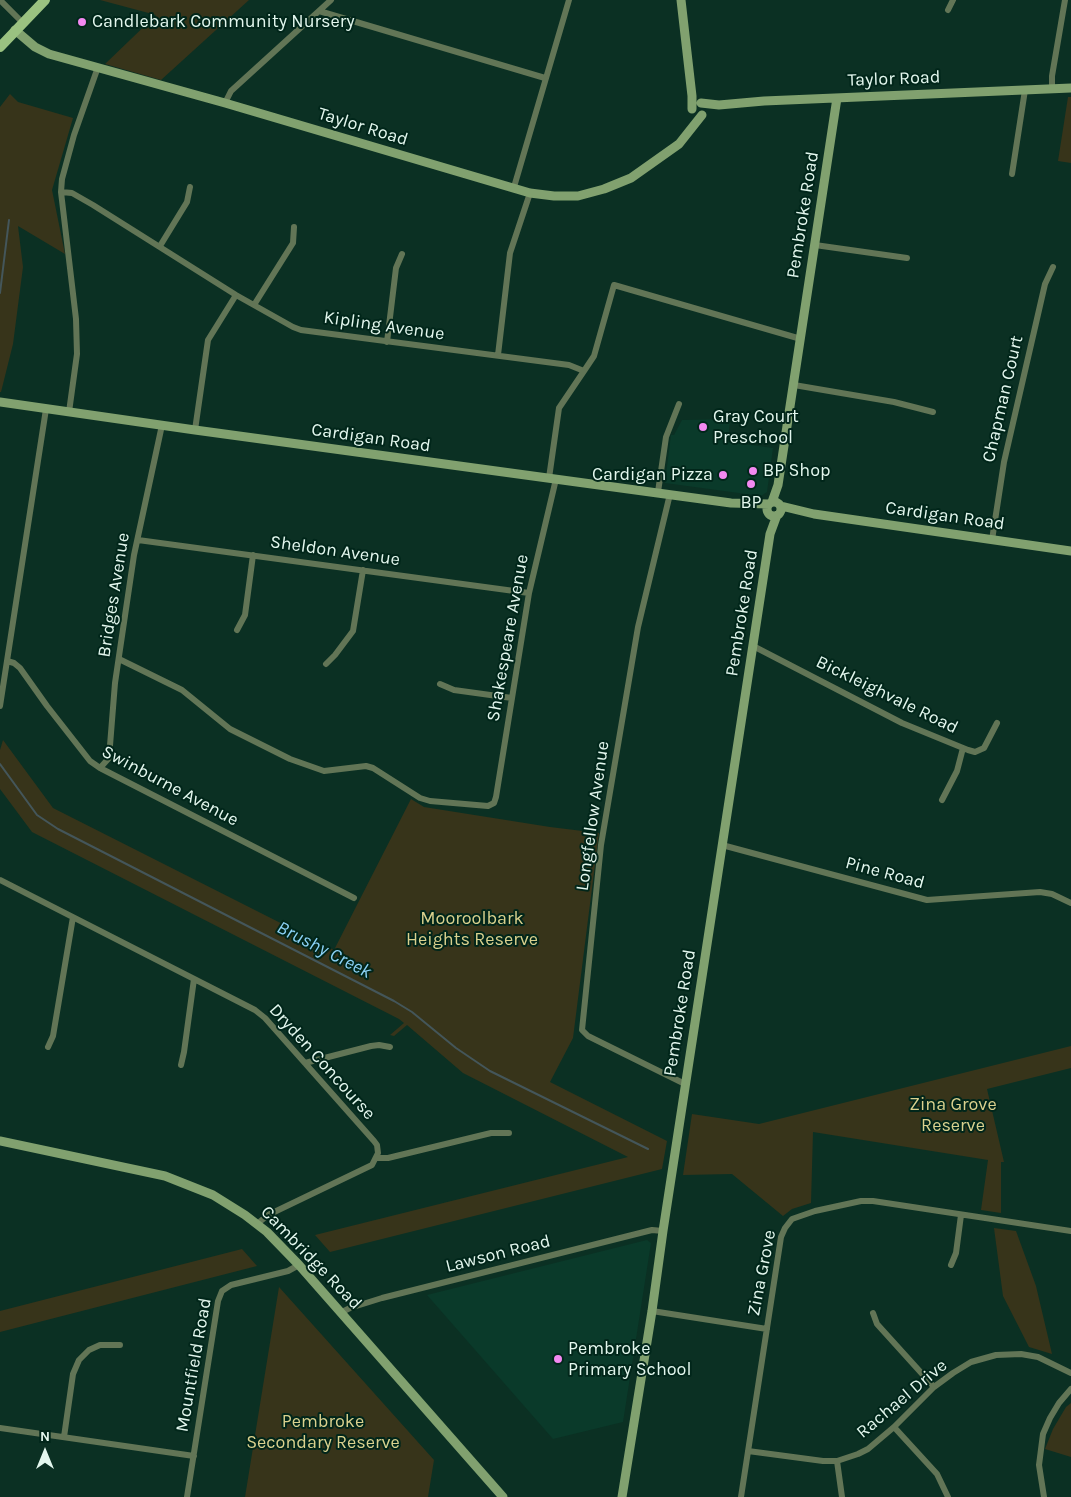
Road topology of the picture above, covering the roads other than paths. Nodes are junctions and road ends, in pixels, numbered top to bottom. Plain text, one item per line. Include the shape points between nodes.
1 (0, 0) edge
2 (45, 0) edge
3 (331, 0) edge
4 (569, 0) edge
5 (682, 0) edge
6 (953, 0) edge
7 (1065, 0) edge
8 (948, 10) dead end
9 (319, 11) junction
10 (23, 22) junction
11 (15, 30) junction
12 (0, 47) edge
13 (98, 67) junction
14 (545, 78) junction
15 (1071, 88) edge
16 (1052, 89) junction
17 (1025, 90) junction
18 (837, 98) junction
19 (225, 103) junction
20 (719, 105) junction
21 (696, 107) junction
22 (704, 114) junction
23 (693, 128) junction
24 (1012, 174) dead end
25 (190, 187) dead end
26 (514, 187) junction
27 (61, 192) junction
28 (530, 193) junction
29 (294, 227) dead end
30 (815, 245) junction
31 (160, 246) junction
32 (402, 254) dead end
33 (907, 258) dead end
34 (1053, 267) dead end
35 (236, 295) junction
36 (254, 305) junction
37 (801, 339) junction
38 (386, 342) junction
39 (498, 356) junction
40 (584, 371) junction
41 (794, 385) junction
42 (0, 402) edge
43 (680, 404) dead end
44 (46, 409) junction
45 (69, 412) junction
46 (933, 412) dead end
47 (162, 426) junction
48 (195, 430) junction
49 (552, 478) junction
50 (658, 492) junction
51 (670, 494) junction
52 (774, 509) junction
53 (138, 540) junction
54 (992, 540) junction
55 (1071, 551) edge
56 (253, 555) junction
57 (363, 570) junction
58 (529, 593) junction
59 (237, 630) dead end
60 (753, 646) junction
61 (119, 659) junction
62 (7, 661) junction
63 (326, 664) dead end
64 (440, 684) dead end
65 (512, 698) junction
66 (0, 706) edge
67 (997, 723) dead end
68 (963, 748) junction
69 (100, 768) junction
70 (942, 800) dead end
71 (722, 845) junction
72 (0, 880) edge
73 (354, 898) dead end
74 (1071, 903) edge
75 (73, 917) junction
76 (194, 979) junction
77 (48, 1047) dead end
78 (390, 1047) dead end
79 (305, 1063) junction
80 (181, 1065) dead end
81 (685, 1084) junction
82 (509, 1134) dead end
83 (0, 1141) edge
84 (377, 1158) junction
85 (961, 1215) junction
86 (257, 1224) junction
87 (662, 1231) junction
88 (1071, 1231) edge
89 (300, 1264) junction
90 (951, 1265) dead end
91 (652, 1311) junction
92 (342, 1312) junction
93 (873, 1313) dead end
94 (766, 1328) junction
95 (120, 1346) dead end
96 (1071, 1373) edge
97 (934, 1387) junction
98 (1071, 1389) edge
99 (894, 1426) junction
100 (0, 1428) edge
101 (64, 1437) junction
102 (748, 1451) junction
103 (194, 1456) junction
104 (837, 1461) junction
105 (188, 1497) edge
106 (503, 1497) edge
107 (622, 1497) edge
108 (741, 1497) edge
109 (842, 1497) edge
110 (948, 1497) edge
111 (1044, 1497) edge

1 - 10 street
2 - 10 main road
3 - 9 street
4 - 14 street
5 - 21 street via 692,96
6 - 8 street
7 - 16 street
9 - 14 street
9 - 19 street via 231,91
10 - 11 main road
11 - 12 main road
11 - 13 street, Taylor Road via 49,54
13 - 19 street, Taylor Road
13 - 27 street via 74,135
14 - 26 street
15 - 16 street, Taylor Road
16 - 17 street, Taylor Road
17 - 18 street, Taylor Road
17 - 24 street
18 - 20 street, Taylor Road
18 - 30 street, Pembroke Road
19 - 26 street, Taylor Road
20 - 21 street, Taylor Road
20 - 22 street, Taylor Road
21 - 22 street via 705,108
21 - 23 street
22 - 23 street, Taylor Road
23 - 28 street, Taylor Road via 679,144 653,163 631,178 604,189 578,196
25 - 31 street via 187,202
26 - 28 street, Taylor Road
27 - 31 street, Kipling Avenue via 72,193
27 - 45 street via 76,319 77,354
28 - 39 street via 510,253
29 - 36 street via 293,243
30 - 33 street
30 - 37 street, Pembroke Road
31 - 35 street, Kipling Avenue
32 - 38 street via 396,268
34 - 54 street, Chapman Court via 1045,284 1004,462
35 - 36 street, Kipling Avenue
35 - 48 street via 208,340
36 - 38 street, Kipling Avenue via 293,328
37 - 40 street via 614,285 594,356
37 - 41 street, Pembroke Road
38 - 39 street, Kipling Avenue
39 - 40 street, Kipling Avenue via 569,365
40 - 49 street, Shakespeare Avenue via 559,408
41 - 46 street
41 - 52 street, Pembroke Road
42 - 44 street, Cardigan Road
43 - 50 street via 666,437
44 - 45 street, Cardigan Road
44 - 62 street
45 - 47 street, Cardigan Road
47 - 48 street, Cardigan Road
47 - 53 street, Bridges Avenue
48 - 49 street, Cardigan Road
49 - 50 street, Cardigan Road
49 - 58 street, Shakespeare Avenue
50 - 51 street, Cardigan Road
51 - 52 street, Cardigan Road
51 - 81 street, Longfellow Avenue via 638,627 601,845 582,1030 588,1036
52 - 54 street, Cardigan Road
52 - 60 street, Pembroke Road
53 - 56 street, Sheldon Avenue
53 - 61 street, Bridges Avenue
54 - 55 street, Cardigan Road
56 - 57 street, Sheldon Avenue
56 - 59 street via 245,615
57 - 58 street, Sheldon Avenue
57 - 63 street via 353,631
58 - 65 street, Shakespeare Avenue
60 - 68 street, Bickleighvale Road via 902,723
60 - 71 street, Pembroke Road
61 - 65 street, Shakespeare Avenue via 182,690 230,729 290,759 324,771 366,766 420,798 478,806 494,803
61 - 69 street, Bridges Avenue via 109,758
62 - 66 street
62 - 69 street, Swinburne Avenue via 20,668 90,761
64 - 65 street via 454,690
67 - 68 street, Bickleighvale Road via 980,751
68 - 70 street via 957,771
69 - 73 street, Swinburne Avenue
71 - 74 street, Pine Road via 927,900 1040,892
71 - 81 street, Pembroke Road
72 - 75 street, Dryden Concourse
75 - 76 street, Dryden Concourse
75 - 77 street via 53,1036
76 - 79 street, Dryden Concourse via 261,1014
76 - 80 street
78 - 79 street via 371,1046
79 - 84 street, Dryden Concourse via 374,1141
81 - 87 street, Pembroke Road
82 - 84 street via 491,1133
83 - 86 street, Cambridge Road via 165,1176 213,1195
84 - 86 street via 369,1167 268,1215
85 - 88 street, Zina Grove
85 - 90 street via 956,1253
85 - 94 street, Zina Grove via 867,1201 792,1219 781,1237
86 - 89 street, Cambridge Road
87 - 91 street, Pembroke Road
87 - 92 street, Lawson Road via 652,1230 382,1298
89 - 92 street, Cambridge Road
89 - 103 street, Mountfield Road via 288,1271 231,1285 222,1291
91 - 94 street
91 - 107 street, Pembroke Road
92 - 106 street, Cambridge Road
93 - 97 street via 877,1324
94 - 102 street, Zina Grove
95 - 101 street via 100,1346 89,1350 80,1360 73,1374
96 - 97 street, Rachael Drive via 1038,1357 996,1355 971,1362
97 - 99 street, Rachael Drive
98 - 111 street via 1059,1403 1043,1434 1039,1465
99 - 104 street, Rachael Drive via 868,1449
99 - 110 street via 938,1474
100 - 101 street
101 - 103 street
102 - 104 street, Rachael Drive
102 - 108 street, Zina Grove
103 - 105 street, Mountfield Road
104 - 109 street

